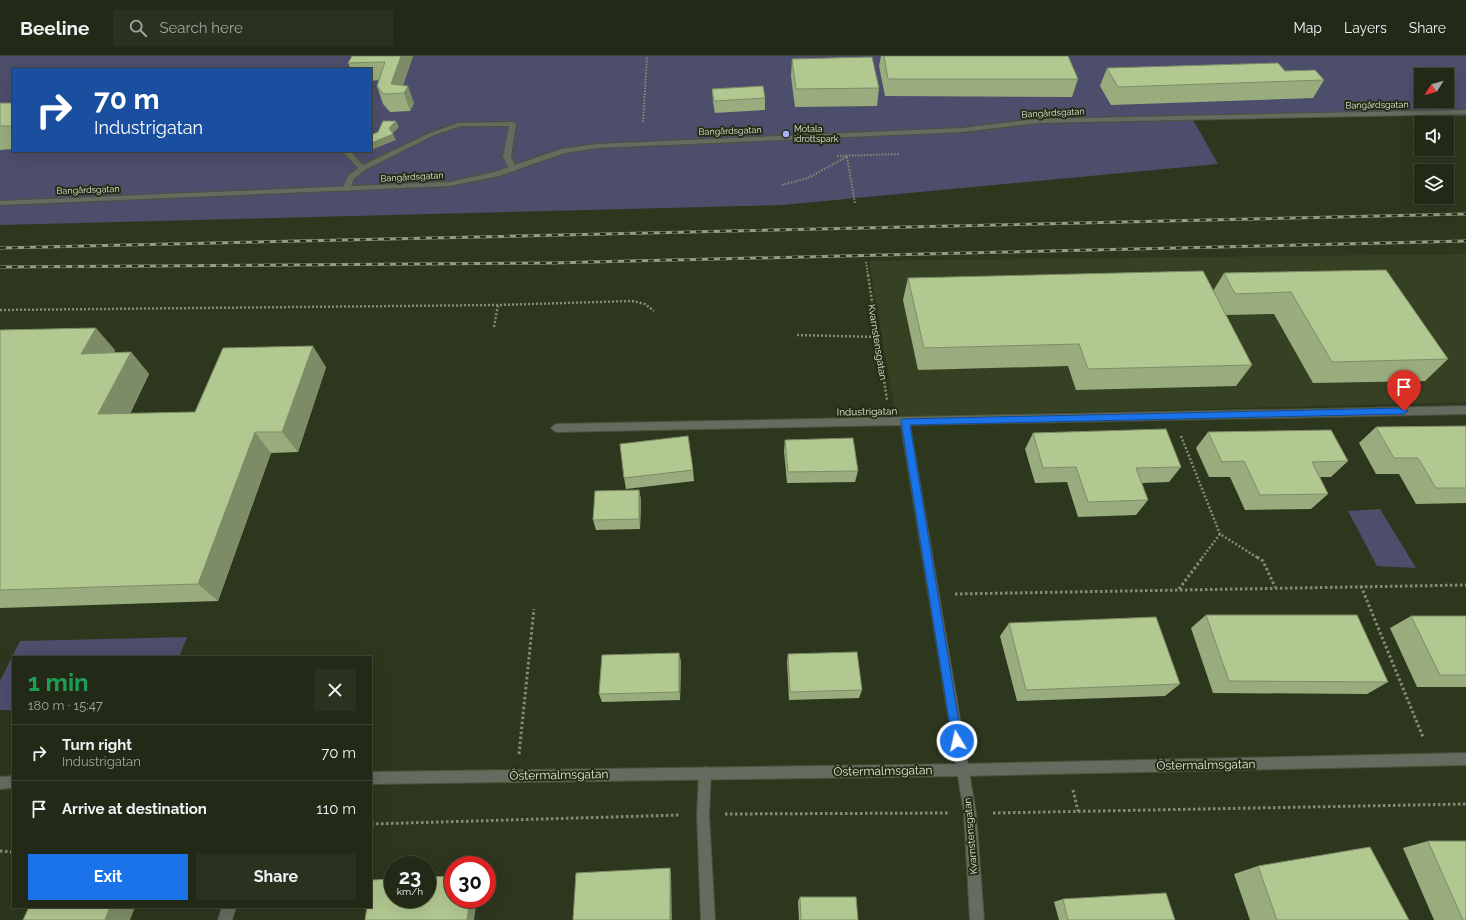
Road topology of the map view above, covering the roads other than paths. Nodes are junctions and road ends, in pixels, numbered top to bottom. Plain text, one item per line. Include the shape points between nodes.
1 (1466, 112) edge
2 (347, 152) edge
3 (362, 168) junction
4 (513, 168) junction
5 (346, 189) junction
6 (0, 203) edge
7 (1466, 410) edge
8 (905, 421) junction
9 (556, 428) dead end
10 (1466, 759) edge
11 (962, 770) junction
12 (704, 773) junction
13 (372, 778) edge
14 (12, 782) edge
15 (0, 783) edge
16 (229, 908) edge
17 (225, 920) edge
18 (708, 920) edge
19 (977, 920) edge

1 - 4 street, Bangårdsgatan via 1038,121 962,130 597,146 564,150
2 - 3 street
3 - 4 street via 460,124 514,124 507,157
3 - 5 street via 351,178
4 - 5 street, Bangårdsgatan via 450,184
5 - 6 street, Bangårdsgatan
7 - 8 street, Industrigatan
8 - 9 street, Industrigatan
8 - 11 street, Kvarnstensgatan
10 - 11 street, Östermalmsgatan
11 - 12 street, Östermalmsgatan
11 - 19 street, Kvarnstensgatan via 970,813
12 - 13 street, Östermalmsgatan
12 - 18 street via 703,815
14 - 15 street
16 - 17 street

